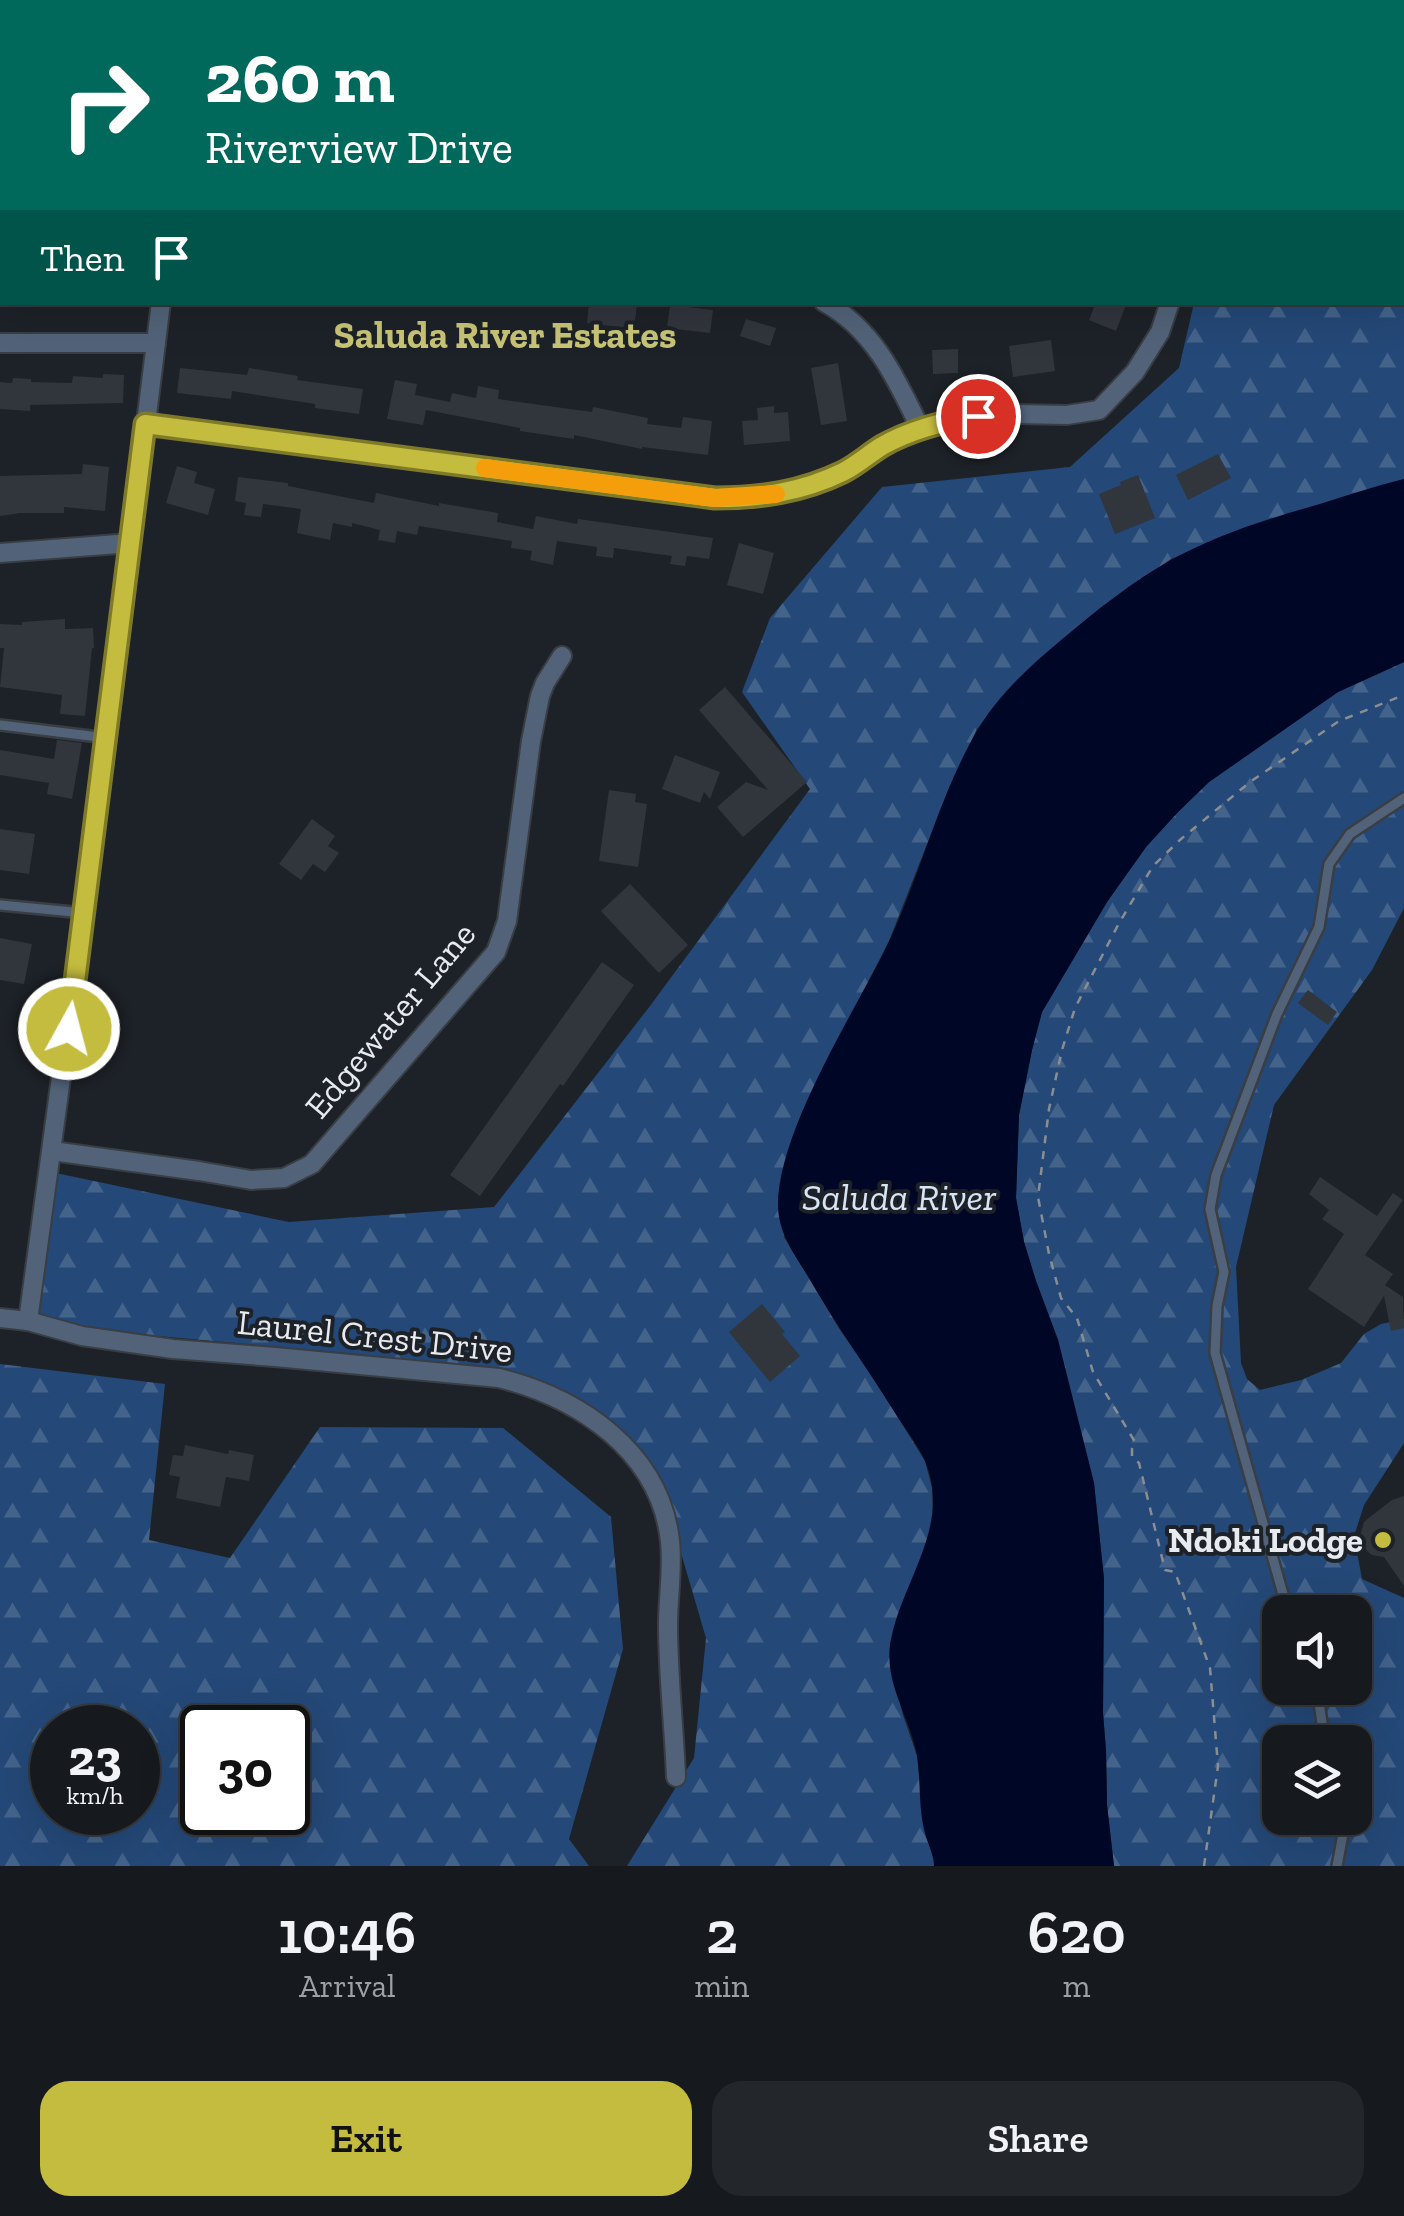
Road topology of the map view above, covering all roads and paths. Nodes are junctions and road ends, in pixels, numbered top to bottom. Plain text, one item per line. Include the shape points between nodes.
1 (161, 305) edge
2 (829, 305) edge
3 (1169, 305) edge
4 (156, 342) junction
5 (0, 343) edge
6 (145, 424) junction
7 (920, 428) junction
8 (131, 543) junction
9 (0, 553) edge
10 (562, 656) dead end
11 (1404, 695) edge
12 (0, 724) edge
13 (106, 738) junction
14 (1404, 798) edge
15 (0, 905) edge
16 (84, 913) junction
17 (52, 1152) junction
18 (0, 1318) edge
19 (28, 1320) junction
20 (1283, 1595) edge
21 (676, 1778) dead end
22 (1343, 1835) edge
23 (1204, 1866) edge
24 (1337, 1866) edge

1 - 4 street
2 - 7 street via 869,338
3 - 7 street via 1135,372 1099,410 978,416
4 - 5 street
4 - 6 street
6 - 7 street via 715,498 789,492 843,472
6 - 8 street
8 - 9 street
8 - 13 street
10 - 17 street, Edgewater Lane via 540,696 508,921 496,952 312,1164 284,1178 251,1180
11 - 23 path via 1339,721 1250,782 1154,866 1075,1008 1049,1109 1038,1197 1061,1298 1077,1318 1093,1372 1135,1442 1132,1457 1166,1570 1176,1572 1210,1668 1218,1766
12 - 13 lane
13 - 16 street
14 - 20 lane via 1350,834 1329,864 1319,927 1270,1032 1216,1175 1210,1209 1224,1272 1214,1353
15 - 16 lane
16 - 17 street
17 - 19 street
18 - 19 street, Laurel Crest Drive
19 - 21 street, Laurel Crest Drive via 172,1350 498,1378 558,1398 598,1422 644,1470 668,1528
22 - 24 lane

